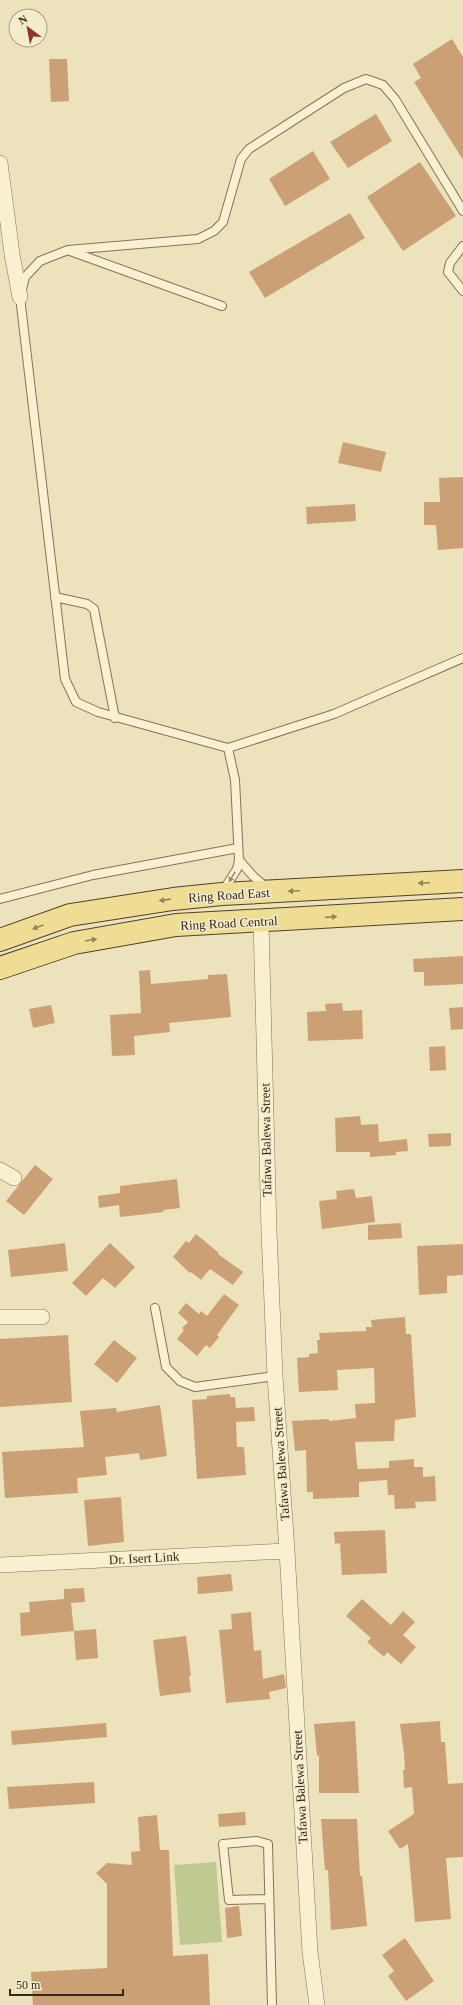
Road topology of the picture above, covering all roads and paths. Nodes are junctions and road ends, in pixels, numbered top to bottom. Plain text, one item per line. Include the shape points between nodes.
1 (0, 163) edge
2 (463, 211) edge
3 (463, 246) edge
4 (68, 250) junction
5 (463, 291) edge
6 (20, 297) junction
7 (222, 306) dead end
8 (55, 597) junction
9 (463, 658) edge
10 (114, 718) junction
11 (228, 748) junction
12 (238, 848) junction
13 (239, 860) junction
14 (463, 881) edge
15 (390, 885) junction
16 (273, 892) junction
17 (222, 894) junction
18 (0, 899) edge
19 (463, 909) edge
20 (392, 913) junction
21 (261, 922) junction
22 (0, 940) edge
23 (0, 968) edge
24 (0, 1170) edge
25 (14, 1178) dead end
26 (155, 1308) dead end
27 (0, 1317) edge
28 (42, 1317) dead end
29 (274, 1376) junction
30 (287, 1550) junction
31 (0, 1565) edge
32 (268, 1899) junction
33 (272, 2005) edge
34 (317, 2005) edge

1 - 6 street
2 - 4 lane via 395,99 383,85 366,79 344,88 249,148 241,160 223,222 214,231 198,240
3 - 5 lane via 450,263 448,272
4 - 6 lane via 40,261 25,276
4 - 7 lane
6 - 8 lane
8 - 10 lane via 65,679 76,702
8 - 10 lane via 87,604 94,609
9 - 11 lane via 334,714
10 - 11 lane
11 - 12 lane via 235,780
12 - 13 lane
12 - 18 lane via 93,875
13 - 16 lane via 253,876
13 -> 17 lane via 237,869
14 -> 15 main road, Ring Road East
15 -> 16 main road, Ring Road East
15 - 20 main road
16 - 17 main road, Ring Road East
17 -> 22 main road, Ring Road East via 173,899 70,916
19 - 20 main road, Ring Road Central
21 -> 20 main road, Ring Road Central
23 -> 21 main road, Ring Road Central via 74,943 176,925
21 - 29 street, Tafawa Balewa Street
24 - 25 street
26 - 29 lane via 166,1367 180,1381 195,1387
27 - 28 street
29 - 30 street, Tafawa Balewa Street
30 - 31 street, Dr. Isert Link
30 - 34 street, Tafawa Balewa Street via 310,1952
32 - 32 lane via 268,1844 258,1841 223,1844 229,1900
32 - 33 lane

